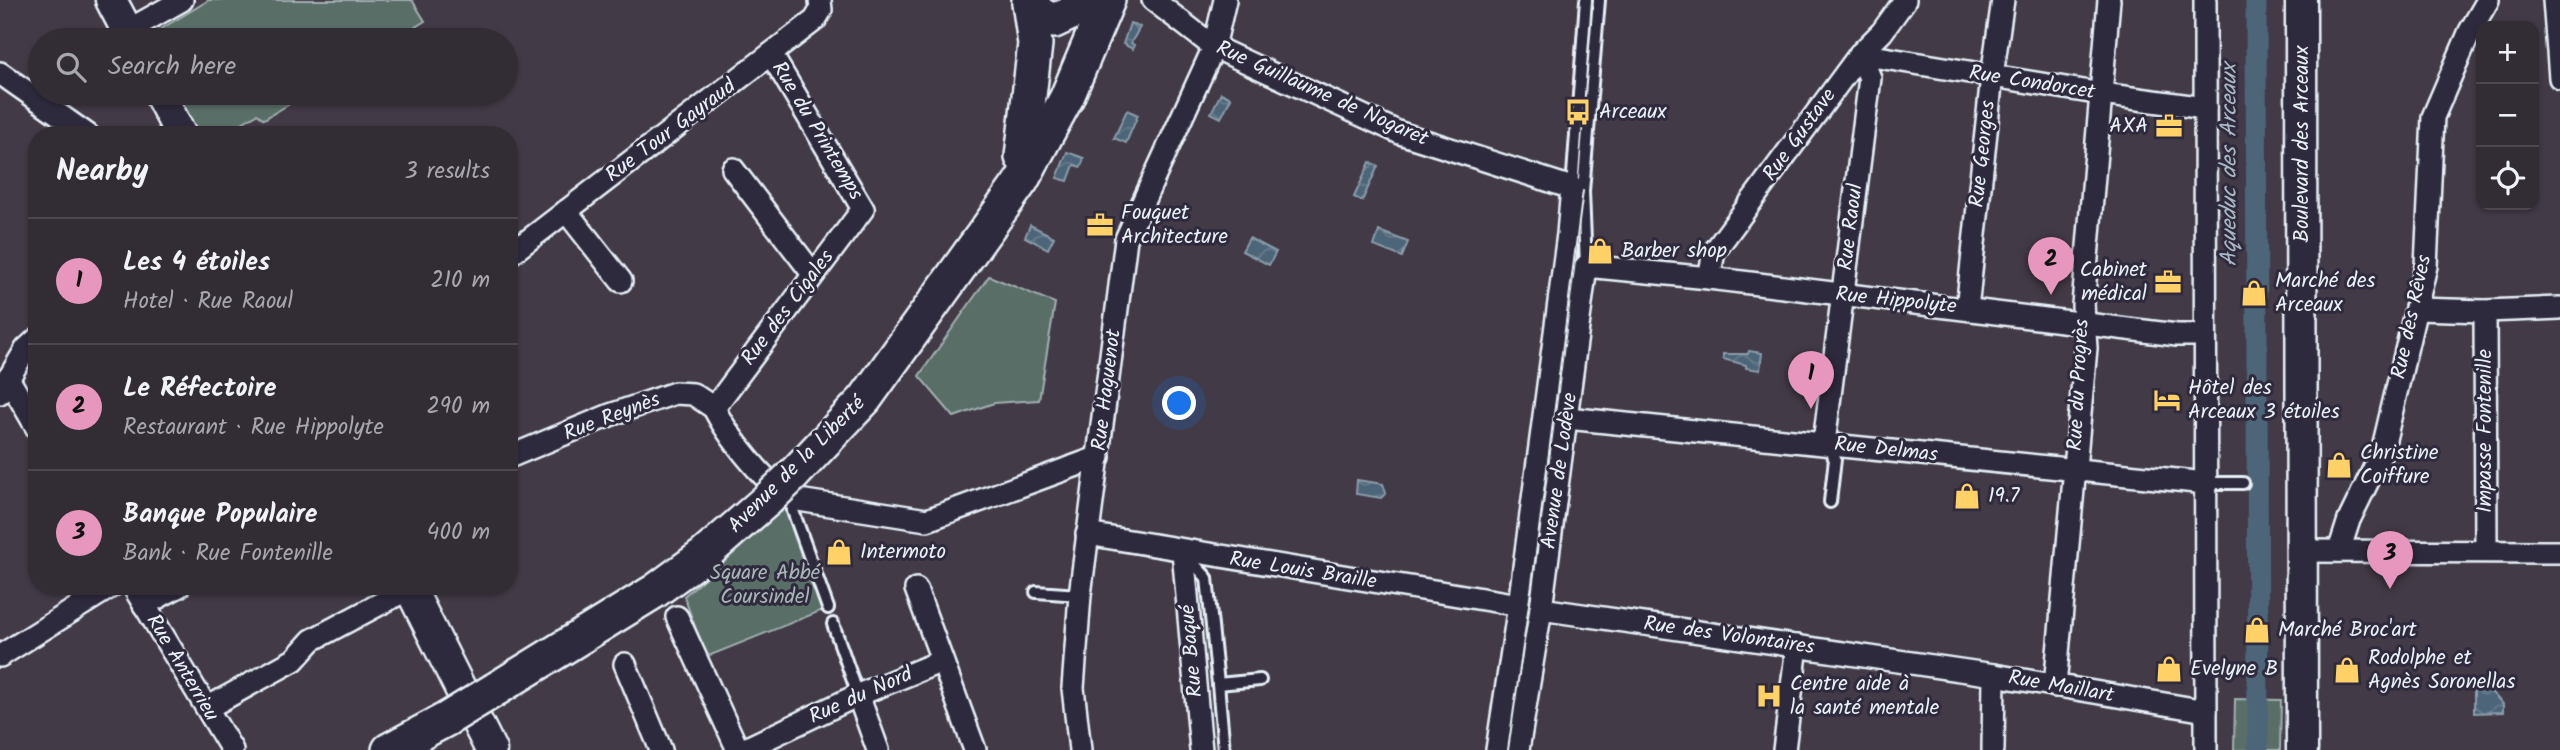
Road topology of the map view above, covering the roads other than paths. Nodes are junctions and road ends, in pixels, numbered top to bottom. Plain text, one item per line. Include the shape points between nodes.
1 (111, 0) edge
2 (182, 0) edge
3 (820, 0) edge
4 (1080, 0) edge
5 (1086, 0) edge
6 (1108, 0) edge
7 (1153, 0) edge
8 (1225, 0) edge
9 (1586, 0) edge
10 (1599, 0) edge
11 (1905, 0) edge
12 (2003, 0) edge
13 (2109, 0) edge
14 (2205, 0) edge
15 (2301, 0) edge
16 (2488, 0) edge
17 (2554, 0) edge
18 (1029, 1) edge
19 (125, 28) edge
20 (141, 28) edge
21 (1214, 47) junction
22 (771, 54) junction
23 (1860, 54) junction
24 (0, 73) edge
25 (1992, 76) junction
26 (2560, 78) edge
27 (28, 93) edge
28 (2102, 94) junction
29 (45, 105) edge
30 (165, 105) edge
31 (2205, 108) junction
32 (75, 126) edge
33 (176, 126) edge
34 (1022, 157) junction
35 (733, 169) dead end
36 (1578, 190) junction
37 (863, 209) joint
38 (566, 211) junction
39 (980, 240) junction
40 (518, 248) edge
41 (1586, 266) junction
42 (813, 274) junction
43 (1709, 278) junction
44 (621, 281) dead end
45 (1842, 295) junction
46 (2560, 308) edge
47 (1967, 309) junction
48 (2416, 309) junction
49 (2485, 311) junction
50 (2084, 324) junction
51 (2205, 335) junction
52 (28, 347) edge
53 (4, 386) edge
54 (714, 408) junction
55 (28, 417) edge
56 (1567, 418) junction
57 (1824, 443) junction
58 (518, 453) edge
59 (1099, 457) junction
60 (2073, 470) junction
61 (2206, 483) junction
62 (2243, 483) dead end
63 (784, 491) junction
64 (1830, 502) dead end
65 (1087, 534) junction
66 (2486, 550) junction
67 (1183, 551) junction
68 (2303, 551) junction
69 (2339, 551) junction
70 (2560, 552) edge
71 (916, 589) dead end
72 (1036, 592) dead end
73 (98, 595) edge
74 (138, 595) edge
75 (162, 595) edge
76 (395, 595) edge
77 (414, 595) edge
78 (1080, 595) junction
79 (144, 605) junction
80 (1519, 606) junction
81 (828, 608) dead end
82 (1541, 609) junction
83 (677, 617) dead end
84 (833, 624) dead end
85 (1797, 646) junction
86 (0, 656) edge
87 (942, 661) junction
88 (625, 664) dead end
89 (1917, 664) joint
90 (1994, 675) junction
91 (1260, 680) dead end
92 (1217, 684) junction
93 (2055, 686) junction
94 (858, 695) junction
95 (207, 708) junction
96 (2206, 711) junction
97 (232, 750) edge
98 (389, 750) edge
99 (491, 750) edge
100 (661, 750) edge
101 (738, 750) edge
102 (743, 750) edge
103 (878, 750) edge
104 (975, 750) edge
105 (1080, 750) edge
106 (1201, 750) edge
107 (1224, 750) edge
108 (1497, 750) edge
109 (1518, 750) edge
110 (1784, 750) edge
111 (1993, 750) edge
112 (2206, 750) edge
113 (2302, 750) edge

1 - 19 street
2 - 20 street
3 - 22 street, Rue Tour Gayraud via 815,20
4 - 18 main road via 1071,12 1054,21
5 - 34 main road, Avenue de la Liberté
6 - 39 main road, Avenue de la Liberté via 1067,97 1022,180
7 - 21 street, Rue Guillaume de Nogaret
8 - 21 street, Rue Haguenot
9 - 36 lane
10 - 36 lane
11 - 23 street, Rue Gustave
12 - 25 street, Rue Georges
13 - 28 street, Rue du Progrès
14 - 31 street
15 - 68 street, Boulevard des Arceaux
16 - 48 street, Rue des Rêves via 2433,117 2426,266
17 - 26 street
18 - 34 main road via 1035,44
21 - 36 street, Rue Guillaume de Nogaret via 1399,133
21 - 59 street, Rue Haguenot via 1126,239
22 - 37 street, Rue du Printemps
22 - 38 street, Rue Tour Gayraud
23 - 25 street, Rue Condorcet
23 - 43 street, Rue Gustave via 1714,252
23 - 45 street, Rue Raoul via 1870,78
24 - 27 street
25 - 28 street, Rue Condorcet
25 - 47 street, Rue Georges
28 - 31 street, Rue Condorcet
28 - 50 street, Rue du Progrès
29 - 32 street
30 - 33 street
31 - 51 street
34 - 39 main road, Avenue de la Liberté
35 - 42 street
36 - 41 lane, Avenue de Lodève
36 - 80 street via 1568,234
37 - 42 street, Rue des Cigales
38 - 40 street, Rue Tour Gayraud
38 - 44 street
39 - 63 main road, Avenue de la Liberté via 865,399
41 - 43 street, Rue Hippolyte
41 - 56 street, Avenue de Lodève
42 - 54 street, Rue des Cigales
43 - 45 street, Rue Hippolyte
45 - 47 street, Rue Hippolyte
45 - 57 street, Rue Raoul
46 - 49 street
47 - 50 street, Rue Hippolyte
48 - 49 street
48 - 69 street, Rue des Rêves via 2382,452
49 - 66 street, Impasse Fontenille
50 - 51 street, Rue Hippolyte
50 - 60 street, Rue du Progrès
51 - 61 street
52 - 53 street
53 - 55 street
54 - 58 street, Rue Reynès via 693,394 675,393
54 - 63 street via 723,427 779,492
56 - 57 street, Rue Delmas
56 - 82 street, Avenue de Lodève
57 - 60 street, Rue Delmas
57 - 64 lane via 1835,459
59 - 63 street via 927,520
59 - 65 street, Rue Haguenot
60 - 61 street, Rue Delmas
60 - 93 street, Rue du Progrès
61 - 62 lane
61 - 96 street
63 - 81 lane
63 - 98 main road, Avenue de la Liberté, bridge via 655,591
65 - 67 street, Rue Louis Braille
65 - 78 street, Rue Haguenot
66 - 69 street
66 - 70 street
67 - 80 street, Rue Louis Braille
67 - 92 lane via 1207,578
67 - 106 street, Rue Baqué
68 - 69 street
68 - 113 street, Boulevard des Arceaux
71 - 87 street
72 - 78 lane
73 - 86 street
74 - 79 street, Rue Anterrieu
75 - 79 street
76 - 95 street via 312,640 294,660
77 - 99 street
78 - 105 street, Rue Haguenot via 1073,688
79 - 95 street, Rue Anterrieu
80 - 108 street
82 - 85 street, Rue des Volontaires
82 - 109 street, Avenue de Lodève
83 - 101 street
84 - 94 lane
85 - 89 street, Rue des Volontaires
85 - 110 street via 1785,702
87 - 94 street, Rue du Nord
87 - 104 street
88 - 100 street
89 - 90 street, Rue Maillart
90 - 93 street, Rue Maillart
90 - 111 street
91 - 92 lane
92 - 107 lane
93 - 96 street, Rue Maillart
94 - 102 street, Rue du Nord
94 - 103 street
95 - 97 street, Rue Anterrieu
96 - 112 street

